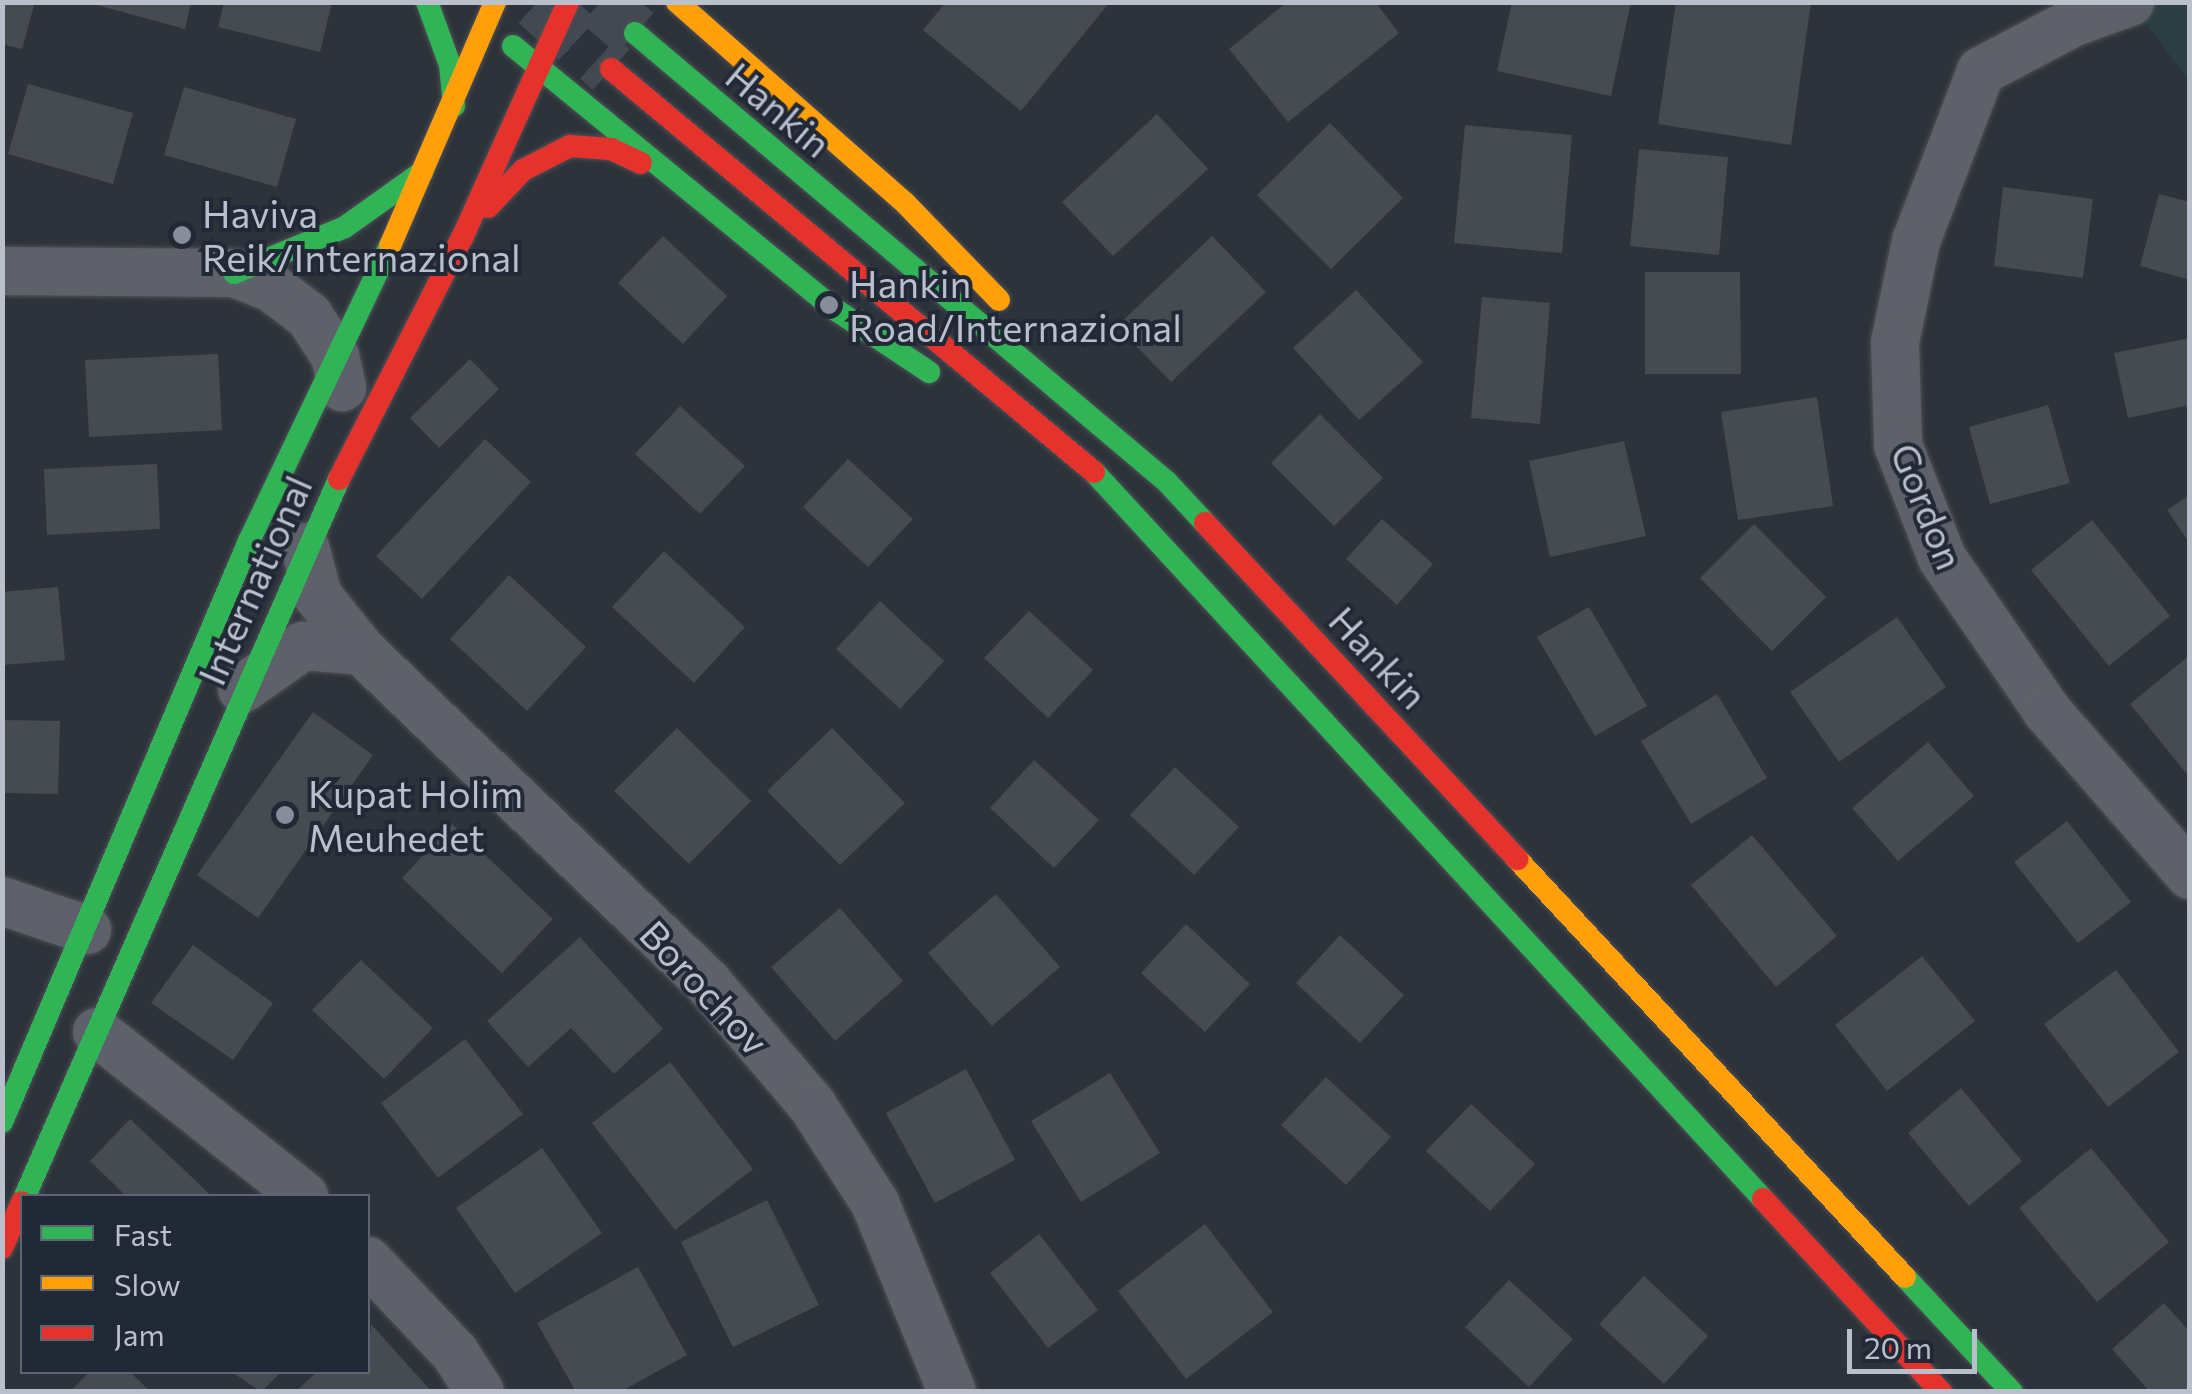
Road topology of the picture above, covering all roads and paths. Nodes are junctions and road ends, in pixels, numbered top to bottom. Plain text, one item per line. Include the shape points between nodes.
1 (427, 2) edge
2 (464, 2) edge
3 (568, 2) edge
4 (677, 2) edge
5 (2130, 2) edge
6 (491, 13) edge
7 (734, 15) dead end
8 (635, 33) tunnel mouth
9 (538, 68) junction
10 (611, 70) tunnel mouth
11 (454, 106) junction
12 (846, 150) junction
13 (428, 167) junction
14 (679, 184) junction
15 (463, 236) junction
16 (2, 272) edge
17 (234, 273) junction
18 (335, 356) junction
19 (1167, 482) junction
20 (330, 494) junction
21 (1155, 534) junction
22 (305, 547) junction
23 (362, 651) junction
24 (242, 689) junction
25 (2190, 875) edge
26 (2, 901) edge
27 (88, 930) junction
28 (97, 1032) junction
29 (2, 1122) edge
30 (27, 1194) edge
31 (301, 1194) edge
32 (20, 1209) edge
33 (2, 1248) edge
34 (370, 1263) edge
35 (480, 1392) edge
36 (952, 1392) edge
37 (1942, 1392) edge
38 (2012, 1392) edge

1 - 11 main road via 450,65
2 - 6 main road
3 - 9 main road, International
4 - 12 main road
5 - 25 street, Gordon via 2074,22 1982,71 1916,241 1894,342 1898,446 1952,573 2046,711
6 - 9 main road
6 - 11 main road, International
7 - 12 main road
8 - 19 main road, Hankin
9 - 14 main road
9 - 15 main road, International
10 - 21 main road, Hankin via 1077,454
11 - 13 main road, International
12 - 19 main road via 1031,332
13 - 17 main road via 345,227
13 - 18 main road, International
14 - 15 main road via 611,149 570,146 523,170
14 - 21 main road via 836,310 1069,464
15 - 20 main road, International
16 - 17 street
17 - 18 street via 292,301
18 - 20 street via 344,404
18 - 27 main road, International
19 - 38 main road, Hankin
20 - 22 main road, International
21 - 37 main road, Hankin
22 - 23 street, Borochov via 318,596
22 - 24 main road, International
23 - 24 street via 303,646
23 - 36 street, Borochov via 707,982 812,1105 875,1203
24 - 28 main road, International
26 - 27 street
27 - 29 main road, International
28 - 30 main road, International
28 - 31 street
32 - 33 main road, International
34 - 35 street via 455,1352

